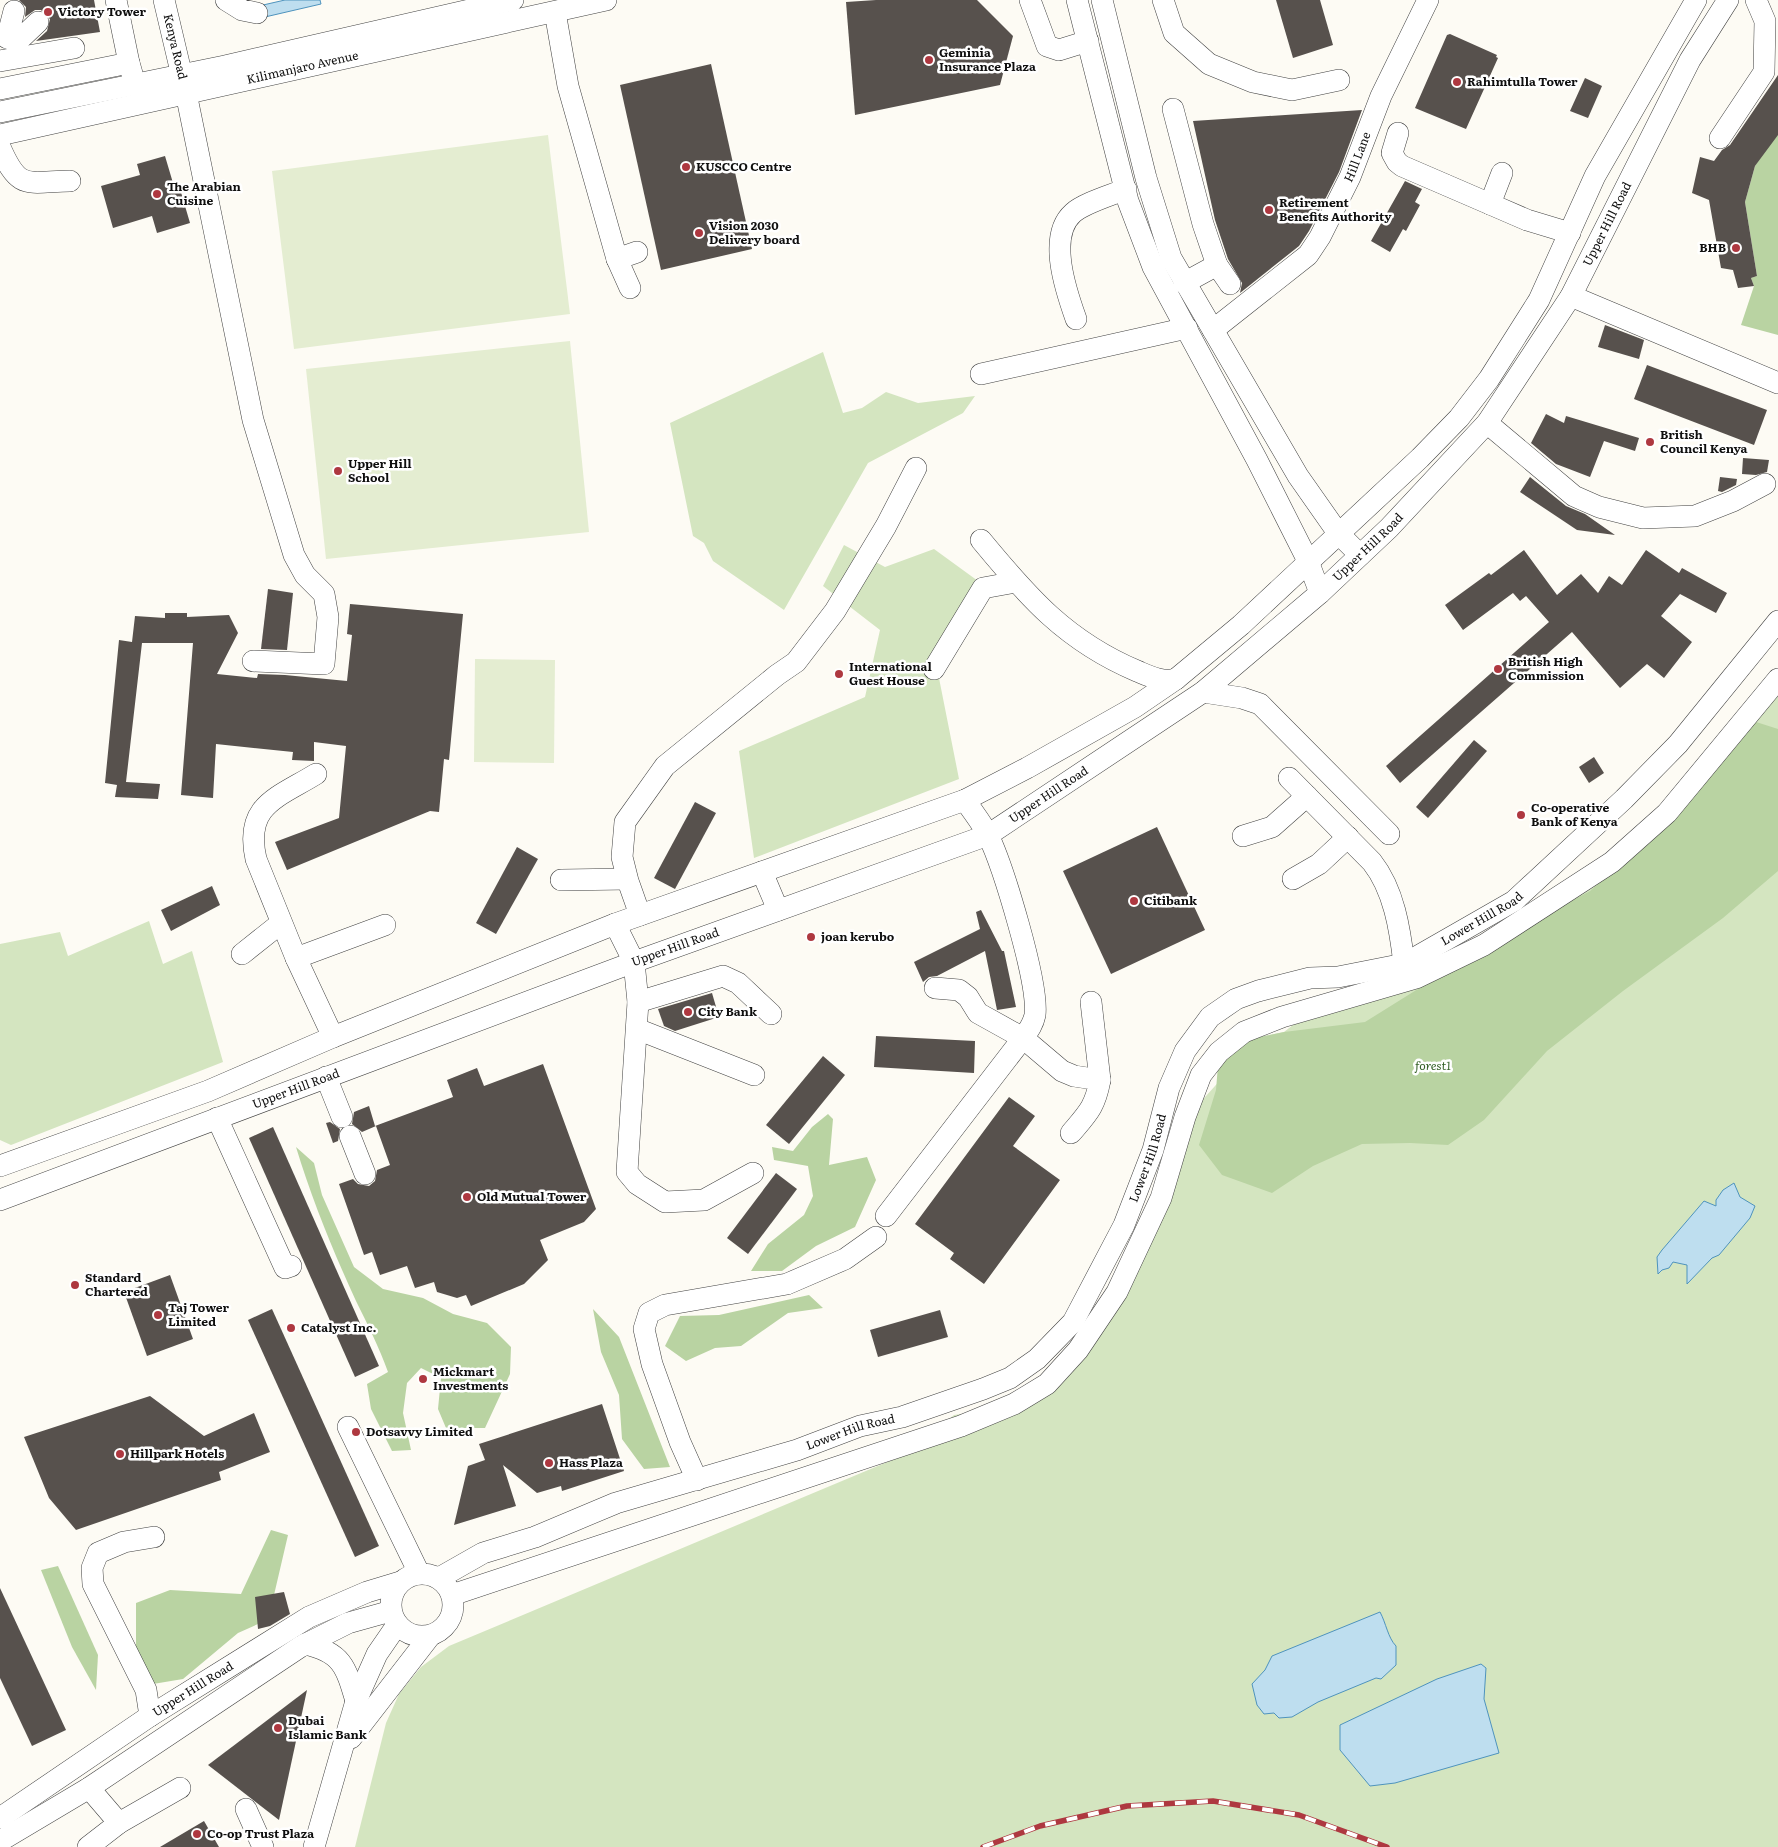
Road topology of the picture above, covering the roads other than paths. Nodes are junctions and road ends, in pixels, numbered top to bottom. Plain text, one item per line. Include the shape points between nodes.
1 (116, 0) edge
2 (164, 0) edge
3 (226, 0) edge
4 (513, 0) edge
5 (606, 0) edge
6 (1030, 0) edge
7 (1077, 0) edge
8 (1102, 0) edge
9 (1163, 0) edge
10 (1428, 0) edge
11 (1696, 0) edge
12 (1728, 0) edge
13 (1756, 0) edge
14 (14, 11) dead end
15 (555, 12) junction
16 (257, 13) dead end
17 (38, 22) dead end
18 (10, 40) junction
19 (1088, 42) junction
20 (74, 48) dead end
21 (0, 61) edge
22 (129, 63) junction
23 (1339, 80) dead end
24 (135, 84) junction
25 (184, 84) junction
26 (0, 89) edge
27 (1173, 109) dead end
28 (0, 112) edge
29 (1398, 133) dead end
30 (0, 135) edge
31 (1720, 138) dead end
32 (0, 147) edge
33 (1502, 173) dead end
34 (70, 181) dead end
35 (1126, 189) junction
36 (1490, 204) junction
37 (1570, 233) junction
38 (1217, 265) junction
39 (1184, 283) junction
40 (1230, 284) dead end
41 (630, 288) dead end
42 (1571, 296) junction
43 (1076, 319) dead end
44 (1187, 328) junction
45 (1213, 330) junction
46 (981, 374) dead end
47 (1778, 383) edge
48 (1487, 423) junction
49 (916, 468) dead end
50 (1765, 484) dead end
51 (1338, 533) junction
52 (981, 540) dead end
53 (1360, 555) junction
54 (1308, 561) junction
55 (1016, 582) junction
56 (1320, 593) junction
57 (1778, 621) edge
58 (253, 661) dead end
59 (934, 669) dead end
60 (1778, 678) edge
61 (1176, 679) junction
62 (1203, 692) junction
63 (316, 774) dead end
64 (1289, 778) dead end
65 (1307, 796) junction
66 (965, 800) junction
67 (1389, 834) dead end
68 (988, 835) junction
69 (1243, 836) dead end
70 (1348, 837) junction
71 (762, 872) junction
72 (627, 879) junction
73 (1293, 879) dead end
74 (561, 880) dead end
75 (778, 910) junction
76 (640, 915) junction
77 (281, 923) junction
78 (615, 924) junction
79 (385, 925) dead end
80 (242, 954) dead end
81 (296, 958) junction
82 (634, 962) junction
83 (1404, 964) junction
84 (935, 988) dead end
85 (638, 1002) junction
86 (1091, 1002) dead end
87 (771, 1014) dead end
88 (637, 1029) junction
89 (333, 1038) junction
90 (1023, 1038) junction
91 (754, 1075) dead end
92 (326, 1077) junction
93 (1100, 1080) junction
94 (217, 1118) junction
95 (1071, 1134) dead end
96 (0, 1166) edge
97 (753, 1173) dead end
98 (365, 1174) dead end
99 (0, 1200) edge
100 (886, 1216) dead end
101 (876, 1236) dead end
102 (291, 1266) dead end
103 (348, 1427) dead end
104 (697, 1480) junction
105 (154, 1536) dead end
106 (409, 1578) junction
107 (446, 1586) junction
108 (394, 1618) junction
109 (430, 1636) junction
110 (305, 1644) junction
111 (356, 1701) junction
112 (150, 1716) junction
113 (342, 1750) junction
114 (89, 1788) junction
115 (180, 1788) dead end
116 (246, 1809) dead end
117 (0, 1818) edge
118 (120, 1823) junction
119 (0, 1841) edge
120 (88, 1847) edge
121 (263, 1847) edge
122 (314, 1847) edge

1 - 22 street
2 - 25 street, Kenya Road
3 - 16 street via 242,10
4 - 25 street, Kilimanjaro Avenue
5 - 15 street, Kilimanjaro Avenue
6 - 19 street via 1047,46 1059,50
7 - 19 street
8 - 39 street via 1152,201 1171,258
9 - 23 street via 1174,33 1209,64 1253,82 1292,90
10 - 45 street, Hill Lane via 1381,96 1350,177 1320,237 1308,255
11 - 37 street via 1594,176
12 - 42 street, Upper Hill Road via 1690,60
13 - 31 street via 1766,21 1764,72
14 - 18 street via 7,38
15 - 25 street, Kilimanjaro Avenue
15 - 41 street via 568,86 627,256
17 - 18 street via 18,40
18 - 21 street
19 - 35 street
20 - 21 street
22 - 24 street
22 - 26 street
24 - 25 street, Kilimanjaro Avenue
24 - 28 street, Kilimanjaro Avenue
25 - 30 street, Kilimanjaro Avenue
25 - 58 street, Kenya Road via 253,420 294,555 305,575 324,594 328,617 324,664
27 - 38 street
29 - 36 street via 1392,153 1397,162
32 - 34 street via 10,171 18,179
33 - 36 street
35 - 43 street via 1074,211 1065,222 1061,265
35 - 44 street via 1152,267
36 - 37 street
37 - 51 street via 1539,300 1489,379 1459,418
38 - 39 street
38 - 40 street
39 - 45 street
42 - 47 street
42 - 48 street, Upper Hill Road
44 - 46 street
44 - 54 street
45 - 51 street via 1298,476
48 - 50 street via 1574,496 1599,507 1644,518 1695,516 1734,501
48 - 53 street, Upper Hill Road
49 - 72 street via 835,611 796,662 665,766 636,806 625,822 622,838
51 - 53 street
51 - 54 street
52 - 55 street
53 - 56 street, Upper Hill Road
54 - 56 street
54 - 61 street via 1241,625
55 - 59 street via 983,588
55 - 61 street via 1056,623 1104,655 1142,673 1168,681
56 - 62 street, Upper Hill Road
57 - 83 street, Lower Hill Road via 1678,744 1514,901
60 - 107 street, Lower Hill Road via 1667,813 1612,862 1476,949 1416,978 1282,1017 1244,1032 1219,1052 1202,1076 1161,1198 1117,1292 1078,1350 1047,1384 1014,1404 960,1426
61 - 66 street via 1135,707
62 - 67 street via 1260,704
62 - 68 street, Upper Hill Road
63 - 77 street via 263,807 252,832 256,859
64 - 65 street
65 - 69 street via 1272,828
65 - 70 street
66 - 68 street
66 - 71 street
68 - 75 street, Upper Hill Road
68 - 90 street via 1014,909 1032,990 1035,1013
70 - 73 street via 1319,864
70 - 83 street via 1381,874 1397,918
71 - 75 street
71 - 76 street
72 - 74 street
72 - 76 street
75 - 82 street, Upper Hill Road
76 - 78 street
77 - 80 street
77 - 81 street
78 - 82 street
78 - 89 street
79 - 81 street
81 - 89 street
82 - 85 street
82 - 92 street, Upper Hill Road
83 - 104 street, Lower Hill Road via 1338,977 1310,978 1258,991 1210,1016 1185,1051 1169,1088 1153,1150 1112,1249 1073,1322 1037,1359 1010,1378 983,1389
84 - 90 street via 958,990 968,997 978,1013
85 - 87 street via 724,976 738,983
85 - 88 street
86 - 93 street
88 - 91 street
88 - 97 street via 628,1172 637,1184 665,1202 704,1200
89 - 96 street via 208,1091
90 - 93 street via 1062,1071
90 - 100 street
92 - 94 street, Upper Hill Road
92 - 98 street
93 - 95 street via 1092,1108
94 - 99 street, Upper Hill Road
94 - 102 street via 285,1268
101 - 104 street via 845,1259 787,1284 665,1306 650,1313 644,1329 652,1364
103 - 106 street
104 - 107 street, Lower Hill Road via 616,1503 535,1537 482,1553
105 - 112 street via 124,1542 98,1553 92,1568 93,1584 146,1690
106 - 107 street via 429,1574
106 - 108 street via 394,1591
106 - 112 street, Upper Hill Road via 309,1617
107 - 109 street via 454,1605 447,1624
108 - 109 street via 412,1635
108 - 110 street, Upper Hill Road via 348,1623
108 - 111 street
109 - 113 street
110 - 111 street via 330,1652 342,1664
110 - 114 street, Upper Hill Road
111 - 113 street
112 - 117 street, Upper Hill Road
113 - 122 street
114 - 118 street
114 - 119 street, Upper Hill Road
115 - 118 street
116 - 121 street
118 - 120 street

